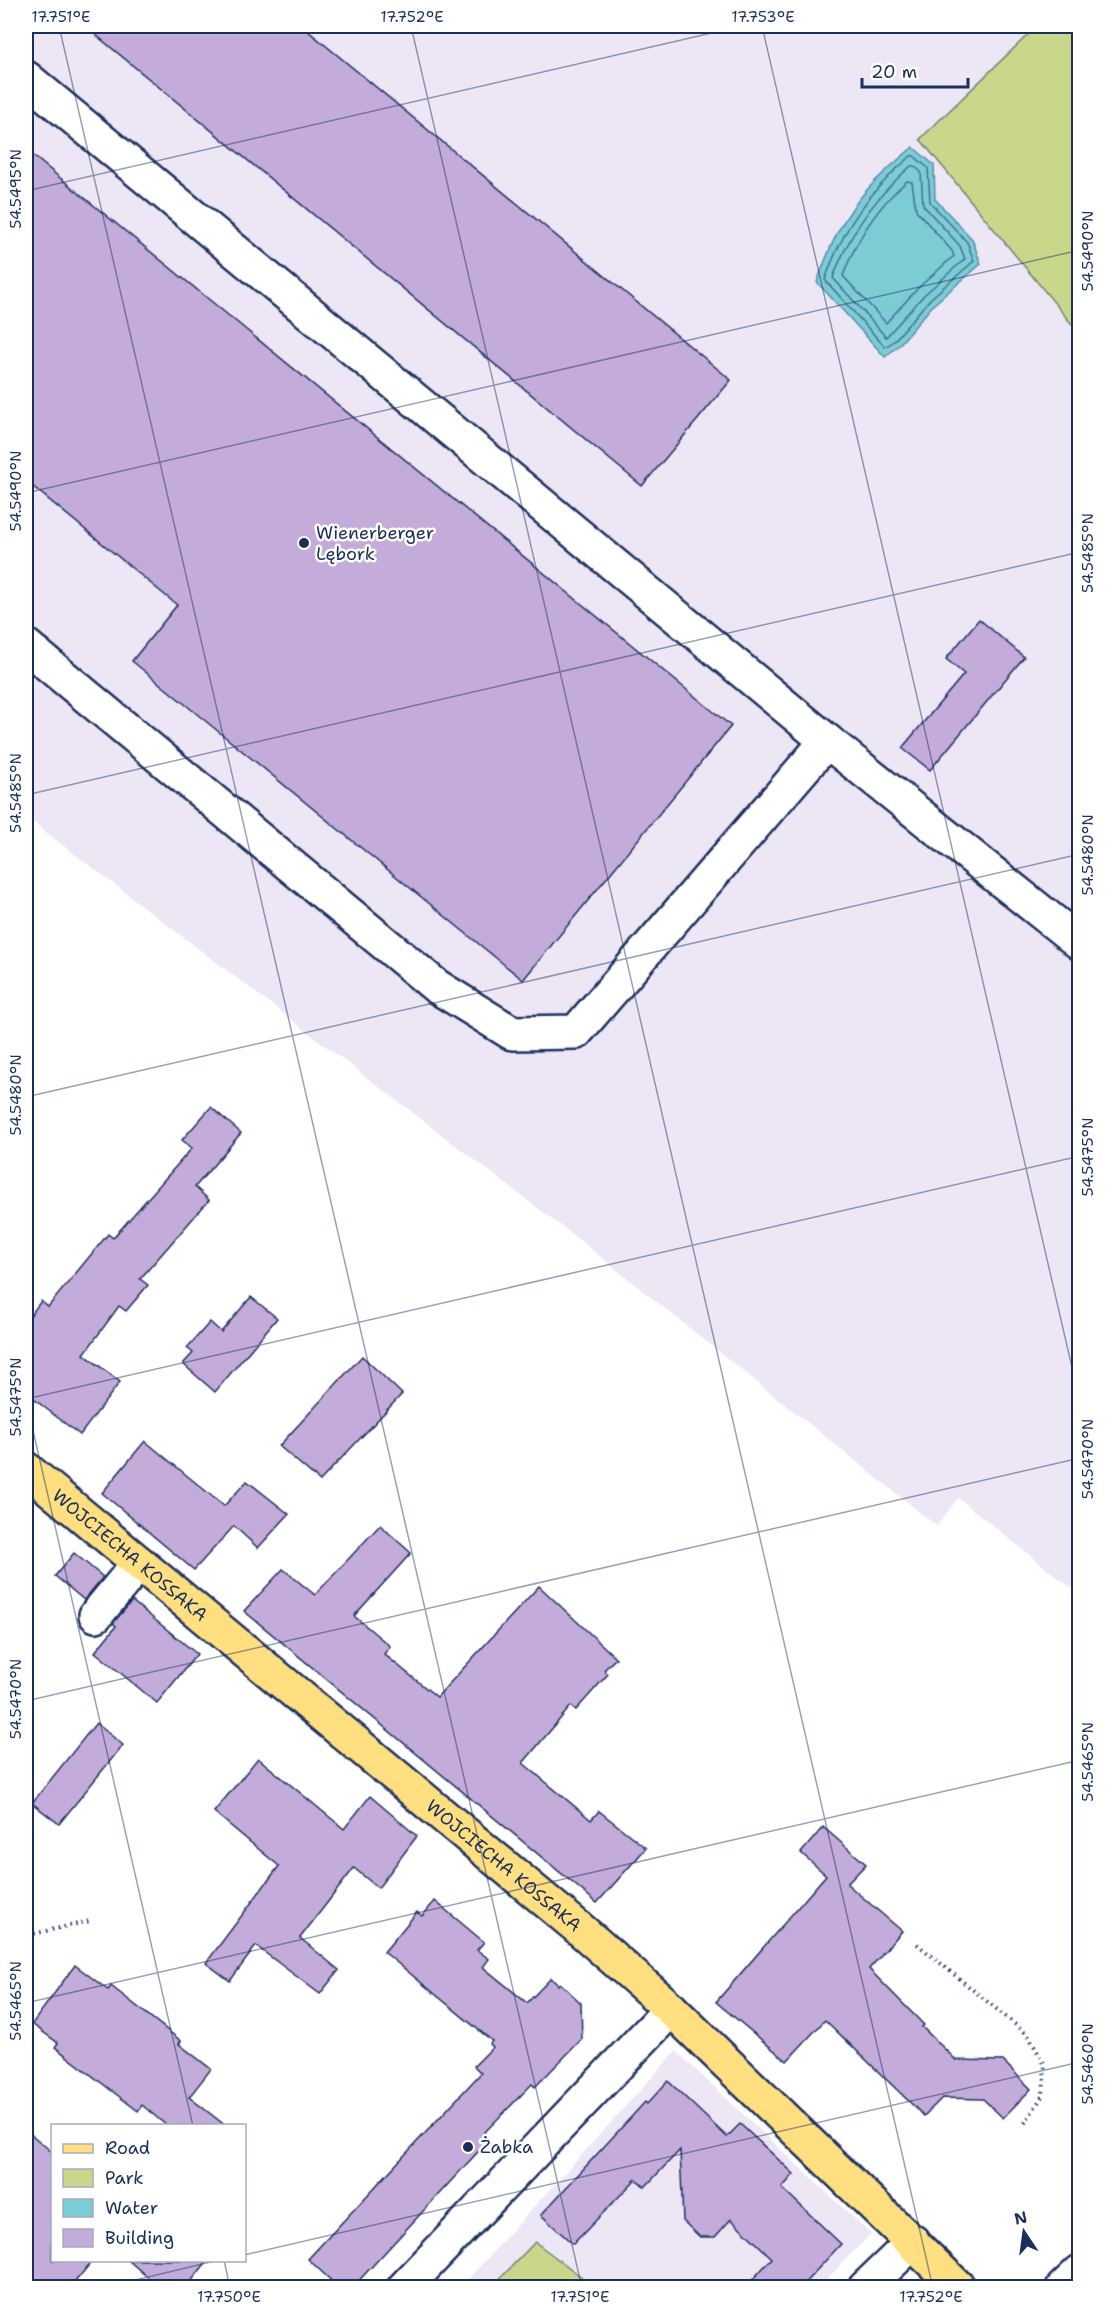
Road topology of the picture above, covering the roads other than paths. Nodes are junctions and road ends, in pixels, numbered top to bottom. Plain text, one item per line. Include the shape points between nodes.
1 (26, 78) edge
2 (26, 646) edge
3 (826, 741) junction
4 (1080, 943) edge
5 (26, 1469) edge
6 (139, 1563) junction
7 (96, 1615) dead end
8 (671, 2009) junction
9 (913, 2242) junction
10 (1080, 2272) edge
11 (404, 2288) edge
12 (865, 2288) edge
13 (959, 2288) edge
14 (1063, 2288) edge

1 - 3 street
2 - 3 street via 436,986 512,1033 576,1032
3 - 4 street
5 - 6 main road, WOJCIECHA KOSSAKA
6 - 7 street
6 - 8 main road, WOJCIECHA KOSSAKA via 543,1896
8 - 9 main road, WOJCIECHA KOSSAKA
8 - 11 street
9 - 12 street
9 - 13 main road, WOJCIECHA KOSSAKA
10 - 14 street

